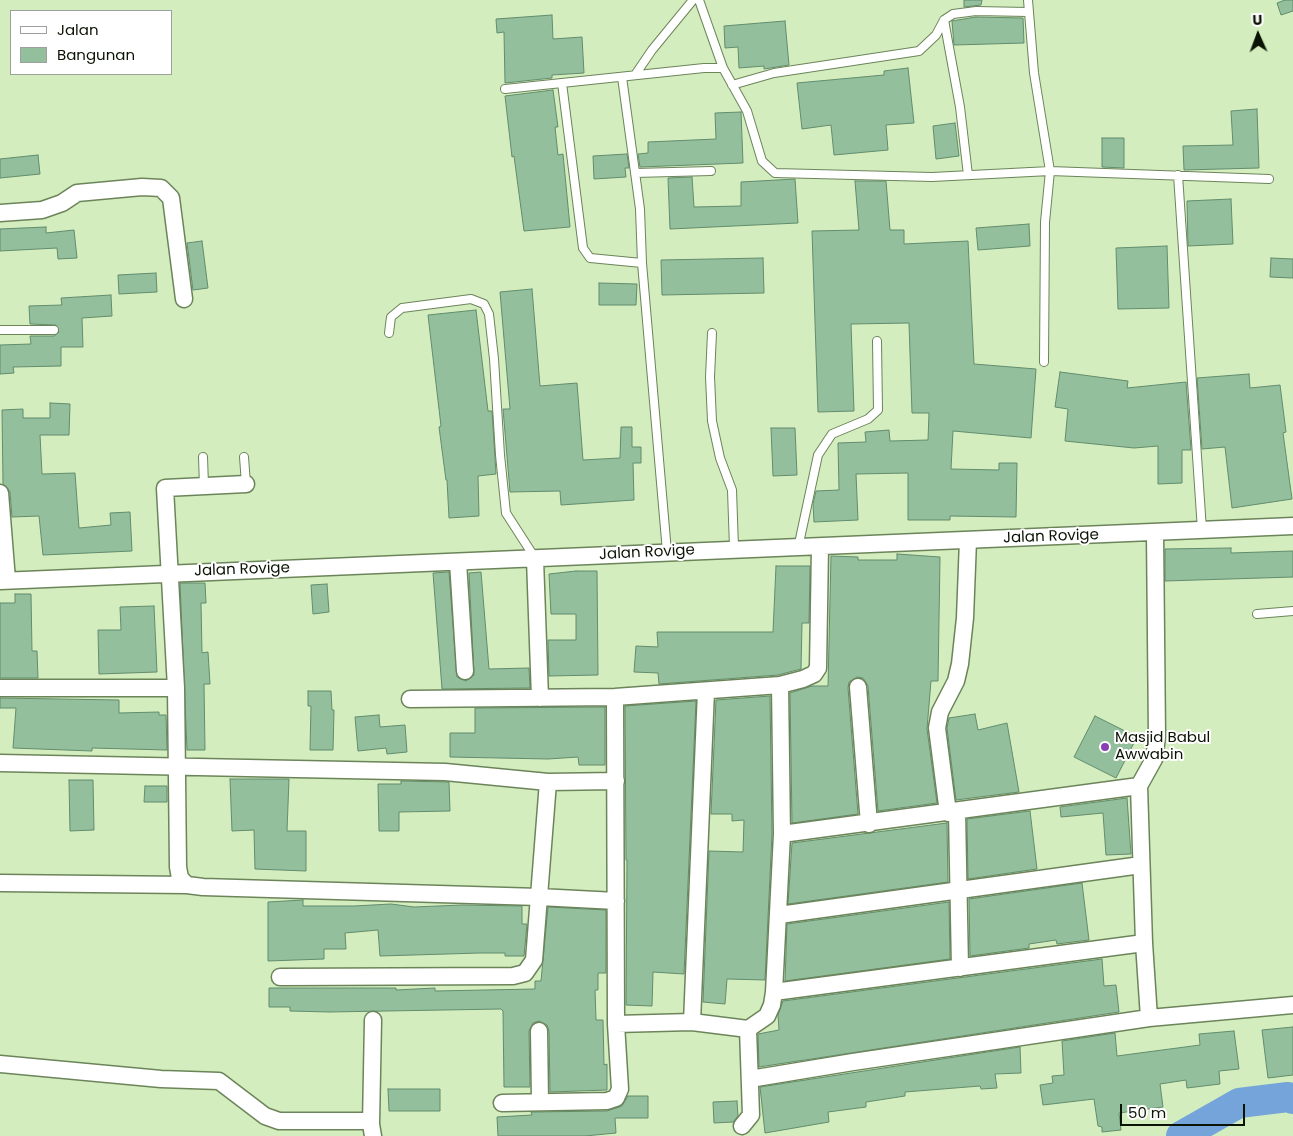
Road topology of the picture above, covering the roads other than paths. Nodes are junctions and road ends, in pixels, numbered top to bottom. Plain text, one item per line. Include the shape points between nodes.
1 (693, 0) edge
2 (699, 0) edge
3 (1028, 0) edge
4 (1028, 12) junction
5 (944, 20) junction
6 (723, 68) junction
7 (635, 75) junction
8 (622, 77) junction
9 (562, 83) junction
10 (732, 85) junction
11 (505, 89) dead end
12 (711, 171) dead end
13 (1050, 171) junction
14 (635, 173) junction
15 (968, 175) junction
16 (1178, 175) junction
17 (1270, 179) dead end
18 (0, 213) edge
19 (642, 263) junction
20 (184, 299) dead end
21 (0, 330) edge
22 (54, 330) dead end
23 (388, 333) dead end
24 (712, 333) dead end
25 (877, 341) dead end
26 (1044, 362) dead end
27 (203, 457) dead end
28 (244, 457) dead end
29 (246, 484) joint
30 (204, 486) junction
31 (0, 493) edge
32 (1293, 526) edge
33 (1202, 530) junction
34 (1156, 533) junction
35 (968, 540) junction
36 (820, 547) junction
37 (734, 548) junction
38 (798, 548) junction
39 (667, 552) junction
40 (535, 559) junction
41 (458, 562) junction
42 (171, 572) junction
43 (3, 581) edge
44 (1293, 612) edge
45 (1257, 614) dead end
46 (465, 671) dead end
47 (780, 685) junction
48 (858, 687) dead end
49 (0, 688) edge
50 (176, 688) junction
51 (706, 691) junction
52 (540, 698) junction
53 (615, 698) junction
54 (410, 699) dead end
55 (0, 763) edge
56 (177, 767) junction
57 (616, 781) junction
58 (548, 782) junction
59 (1139, 786) junction
60 (952, 813) junction
61 (868, 824) junction
62 (782, 834) junction
63 (1141, 865) junction
64 (0, 882) edge
65 (187, 884) junction
66 (957, 891) junction
67 (538, 897) junction
68 (616, 901) junction
69 (779, 915) junction
70 (1144, 944) junction
71 (960, 968) junction
72 (280, 977) dead end
73 (774, 992) junction
74 (1293, 1005) edge
75 (1149, 1018) junction
76 (373, 1020) dead end
77 (692, 1022) junction
78 (616, 1024) junction
79 (748, 1029) junction
80 (539, 1030) dead end
81 (0, 1064) edge
82 (750, 1079) junction
83 (540, 1101) junction
84 (502, 1103) dead end
85 (742, 1126) dead end
86 (372, 1130) edge

1 - 7 lane
2 - 6 lane
3 - 4 lane
4 - 5 lane via 976,11 953,14
4 - 13 lane via 1035,81
5 - 10 lane via 936,35 919,51 774,73
5 - 15 lane
6 - 7 lane
6 - 10 lane
7 - 8 lane
8 - 9 lane
8 - 14 lane
9 - 11 lane
9 - 19 lane via 582,248 590,258
10 - 15 lane via 747,111 762,161 776,173
12 - 14 lane
13 - 15 lane
13 - 16 lane
13 - 26 lane via 1045,222
14 - 19 lane
16 - 17 lane
16 - 33 lane
18 - 20 street via 42,210 77,193 161,188 171,198
19 - 39 lane
21 - 22 lane
23 - 40 lane via 390,317 402,308 470,299 484,304 489,314 494,360 506,513
24 - 37 lane via 712,421 720,458 732,490
25 - 38 lane via 878,410 868,419 832,434 818,455
27 - 30 lane
28 - 29 lane
29 - 30 street
30 - 42 street via 166,488
31 - 43 street
32 - 33 street, Jalan Rovige
33 - 34 street, Jalan Rovige
34 - 35 street, Jalan Rovige
34 - 59 street via 1157,737 1154,759
35 - 36 street, Jalan Rovige
35 - 60 street via 960,664 956,681 940,712 937,728
36 - 38 street, Jalan Rovige
36 - 47 street via 818,668 804,679
37 - 38 street, Jalan Rovige
37 - 39 street, Jalan Rovige
39 - 40 street, Jalan Rovige
40 - 41 street, Jalan Rovige
40 - 52 street
41 - 42 street, Jalan Rovige
41 - 46 street
42 - 43 street, Jalan Rovige
42 - 50 street
44 - 45 lane
47 - 51 street
47 - 62 street
48 - 61 street
49 - 50 street
50 - 56 street
51 - 53 street
51 - 77 street
52 - 53 street
52 - 54 street
53 - 57 street
55 - 56 street
56 - 58 street via 445,772
56 - 65 street via 178,867 180,878
57 - 58 street
57 - 68 street
58 - 67 street
59 - 60 street
59 - 63 street
60 - 61 street
60 - 66 street
61 - 62 street
62 - 69 street
63 - 66 street
63 - 70 street
64 - 65 street
65 - 67 street
66 - 69 street
66 - 71 street
67 - 68 street
67 - 72 street via 534,960 525,972 513,976
68 - 78 street
69 - 73 street
70 - 71 street
70 - 75 street
71 - 73 street
73 - 79 street via 767,1016
74 - 75 street
75 - 82 street
76 - 86 street
77 - 78 street
77 - 79 street
78 - 83 street via 620,1079 616,1098 607,1101
79 - 82 street
80 - 83 street
81 - 86 street via 219,1081 258,1111 279,1121 366,1121
82 - 85 street via 751,1114
83 - 84 street

